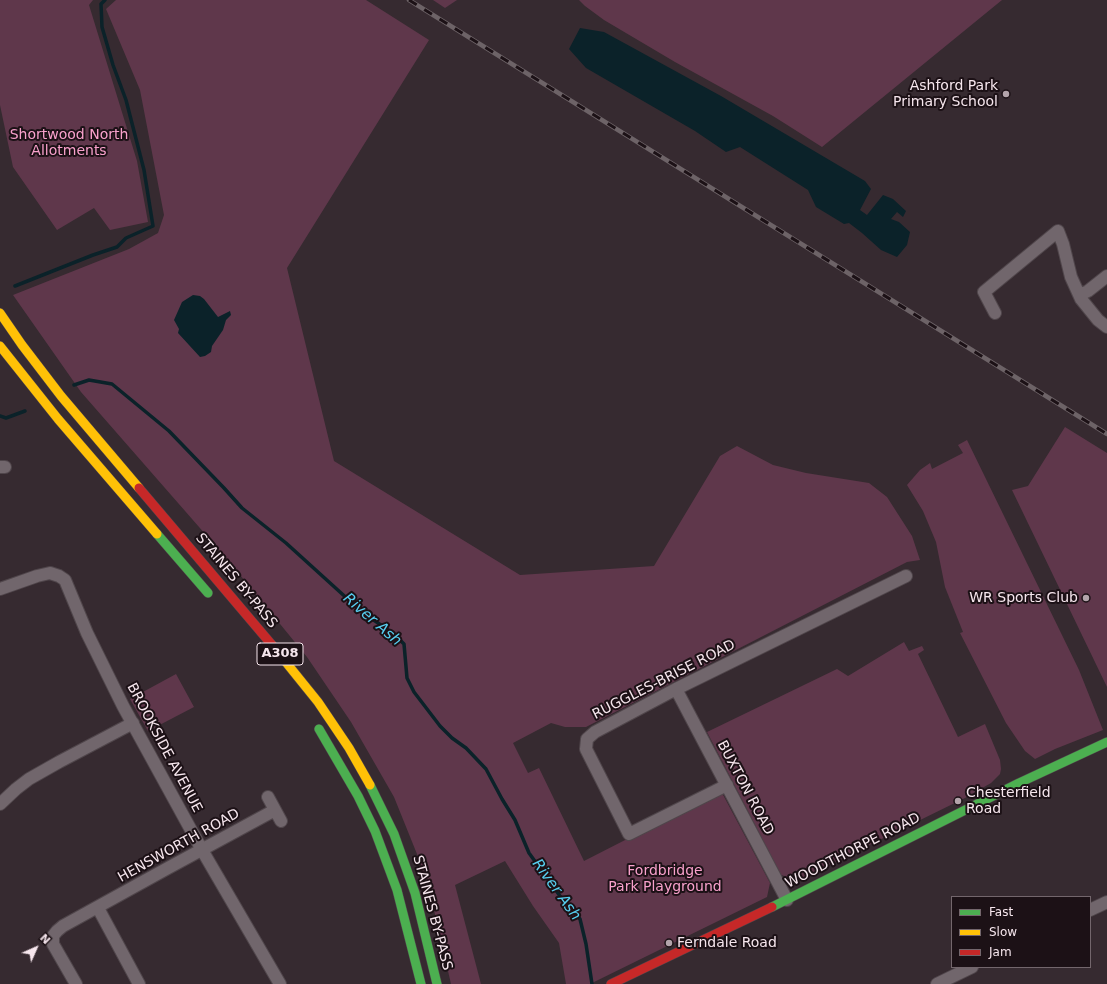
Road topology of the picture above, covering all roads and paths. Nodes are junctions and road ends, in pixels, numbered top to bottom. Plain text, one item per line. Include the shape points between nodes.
1 (1107, 276) edge
2 (1080, 295) junction
3 (0, 313) edge
4 (995, 313) dead end
5 (1107, 327) edge
6 (0, 346) edge
7 (906, 576) dead end
8 (1, 589) edge
9 (212, 597) dead end
10 (676, 690) junction
11 (313, 720) dead end
12 (133, 723) junction
13 (1107, 742) edge
14 (727, 785) junction
15 (268, 798) dead end
16 (0, 804) edge
17 (275, 810) junction
18 (281, 821) dead end
19 (202, 850) junction
20 (787, 900) junction
21 (1107, 902) edge
22 (98, 908) junction
23 (1091, 910) edge
24 (970, 968) edge
25 (76, 984) edge
26 (139, 984) edge
27 (280, 984) edge
28 (421, 984) edge
29 (437, 984) edge
30 (612, 984) edge
31 (937, 984) edge

1 - 2 street
2 - 4 street via 1071,277 1058,231 984,292
2 - 5 street via 1098,320
3 - 29 main road, STAINES BY-PASS / A308 via 61,396 286,662 318,702 349,748 394,834 415,893
6 - 9 main road, STAINES BY-PASS via 58,419
7 - 10 street, RUGGLES-BRISE ROAD
8 - 12 street, BROOKSIDE AVENUE via 50,573 65,580 87,633
10 - 14 street, BUXTON ROAD
10 - 14 street, RUGGLES-BRISE ROAD via 595,732 587,739 586,749 629,834
11 - 28 main road, STAINES BY-PASS via 340,763 375,832 397,890
12 - 16 street via 30,779
12 - 19 street, BROOKSIDE AVENUE
13 - 20 main road, WOODTHORPE ROAD via 1019,783
14 - 20 street, BUXTON ROAD
15 - 17 street
17 - 18 street
17 - 19 street, HENSWORTH ROAD
19 - 22 street, HENSWORTH ROAD
19 - 27 street, BROOKSIDE AVENUE
20 - 30 main road, WOODTHORPE ROAD
21 - 23 street
22 - 25 street, HENSWORTH ROAD via 63,926 53,936 53,944
22 - 26 street
24 - 31 street

